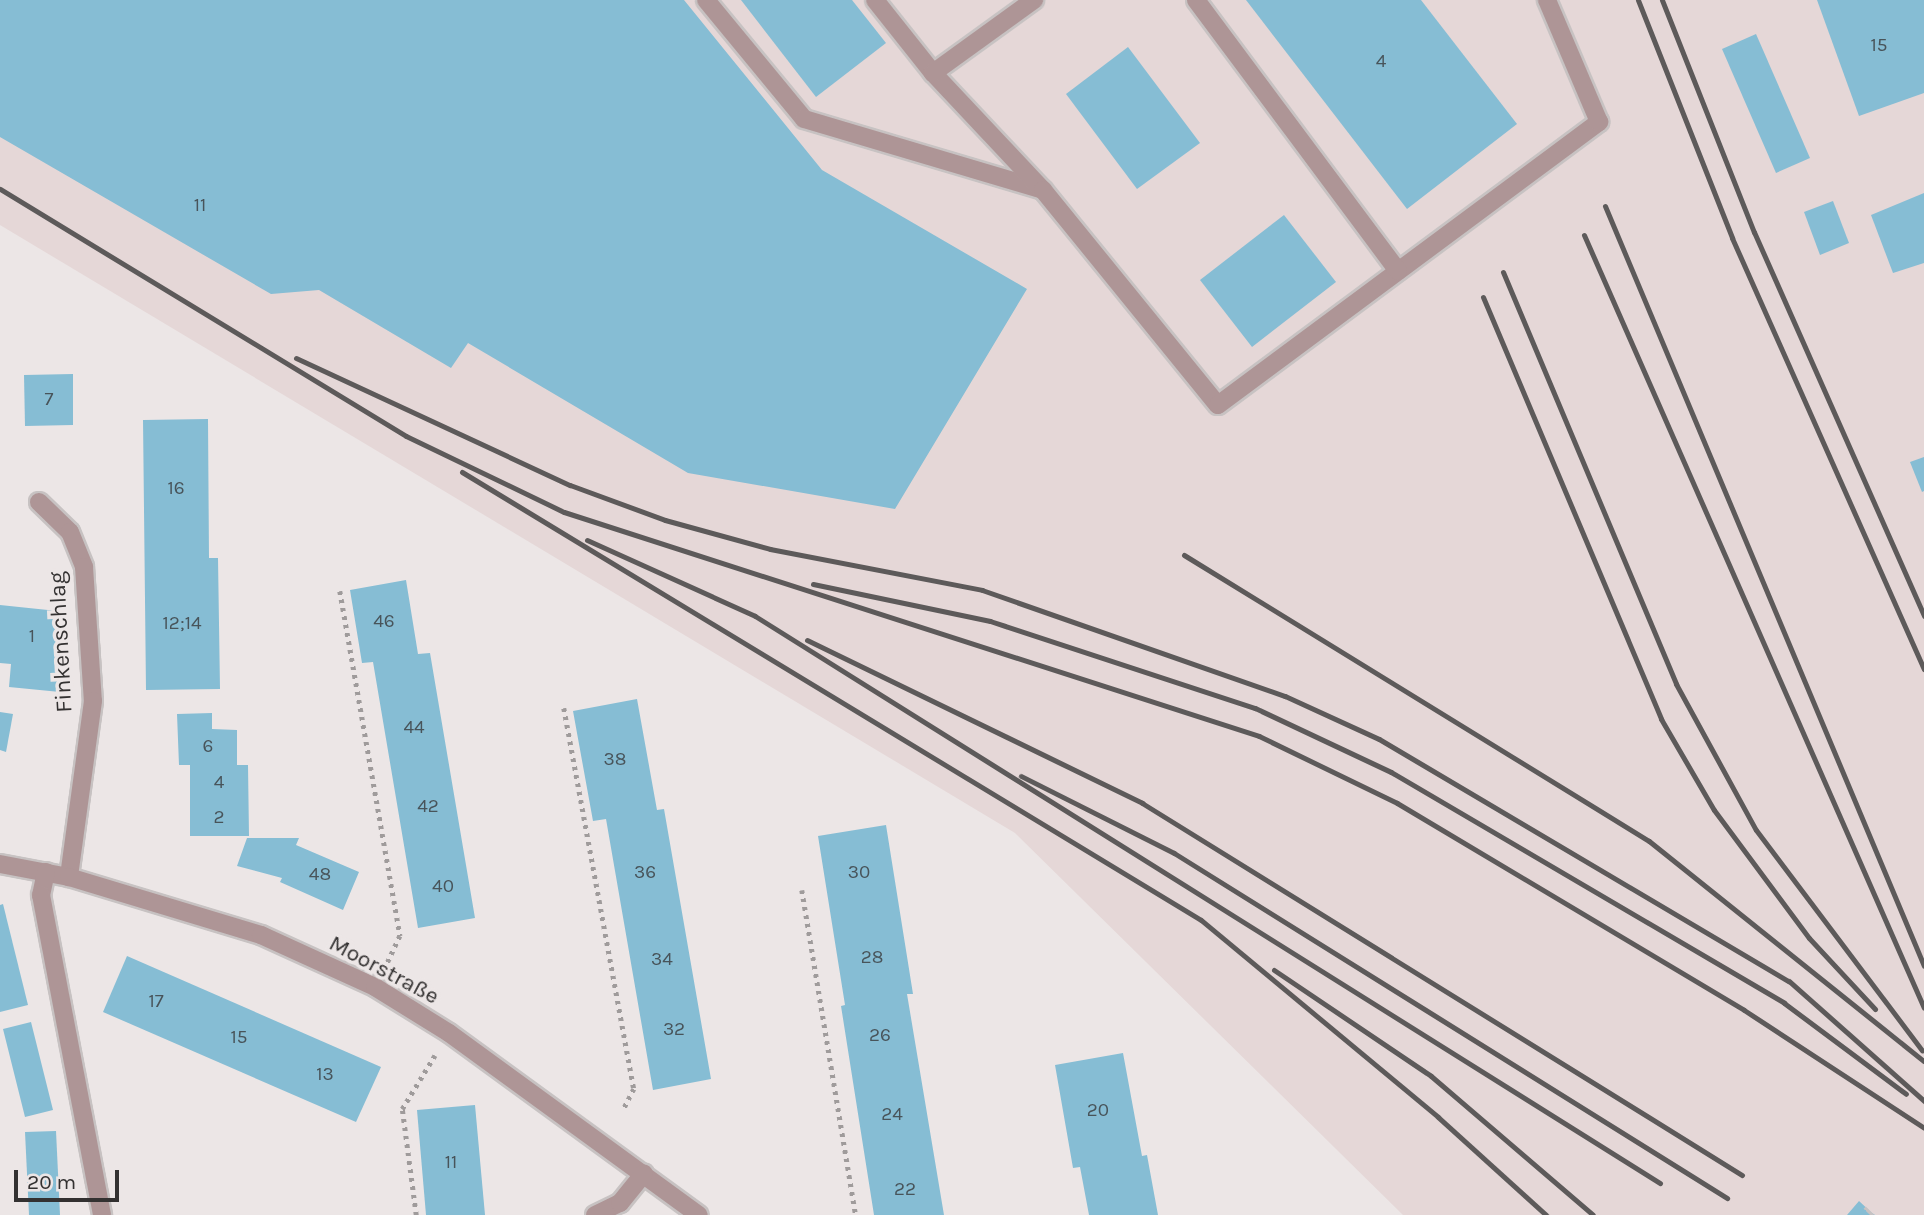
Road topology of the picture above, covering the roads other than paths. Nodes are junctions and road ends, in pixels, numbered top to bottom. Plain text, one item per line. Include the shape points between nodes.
1 (706, 0) edge
2 (876, 0) edge
3 (1034, 0) edge
4 (1196, 0) edge
5 (1547, 0) edge
6 (933, 73) junction
7 (1043, 190) junction
8 (1398, 271) junction
9 (39, 502) dead end
10 (0, 864) edge
11 (46, 872) junction
12 (69, 877) junction
13 (644, 1173) junction
14 (102, 1215) edge
15 (595, 1215) edge
16 (699, 1215) edge

1 - 7 street via 804,119
2 - 6 street
3 - 6 street
4 - 8 street
5 - 8 street via 1599,122
6 - 7 street
7 - 8 street via 1218,405
9 - 12 street, Finkenschlag via 70,532 84,567 93,701
10 - 11 street, Moorstraße
11 - 12 street, Moorstraße
11 - 14 street via 41,895
12 - 13 street, Moorstraße via 261,935 375,987
13 - 15 street via 620,1203
13 - 16 street, Moorstraße

